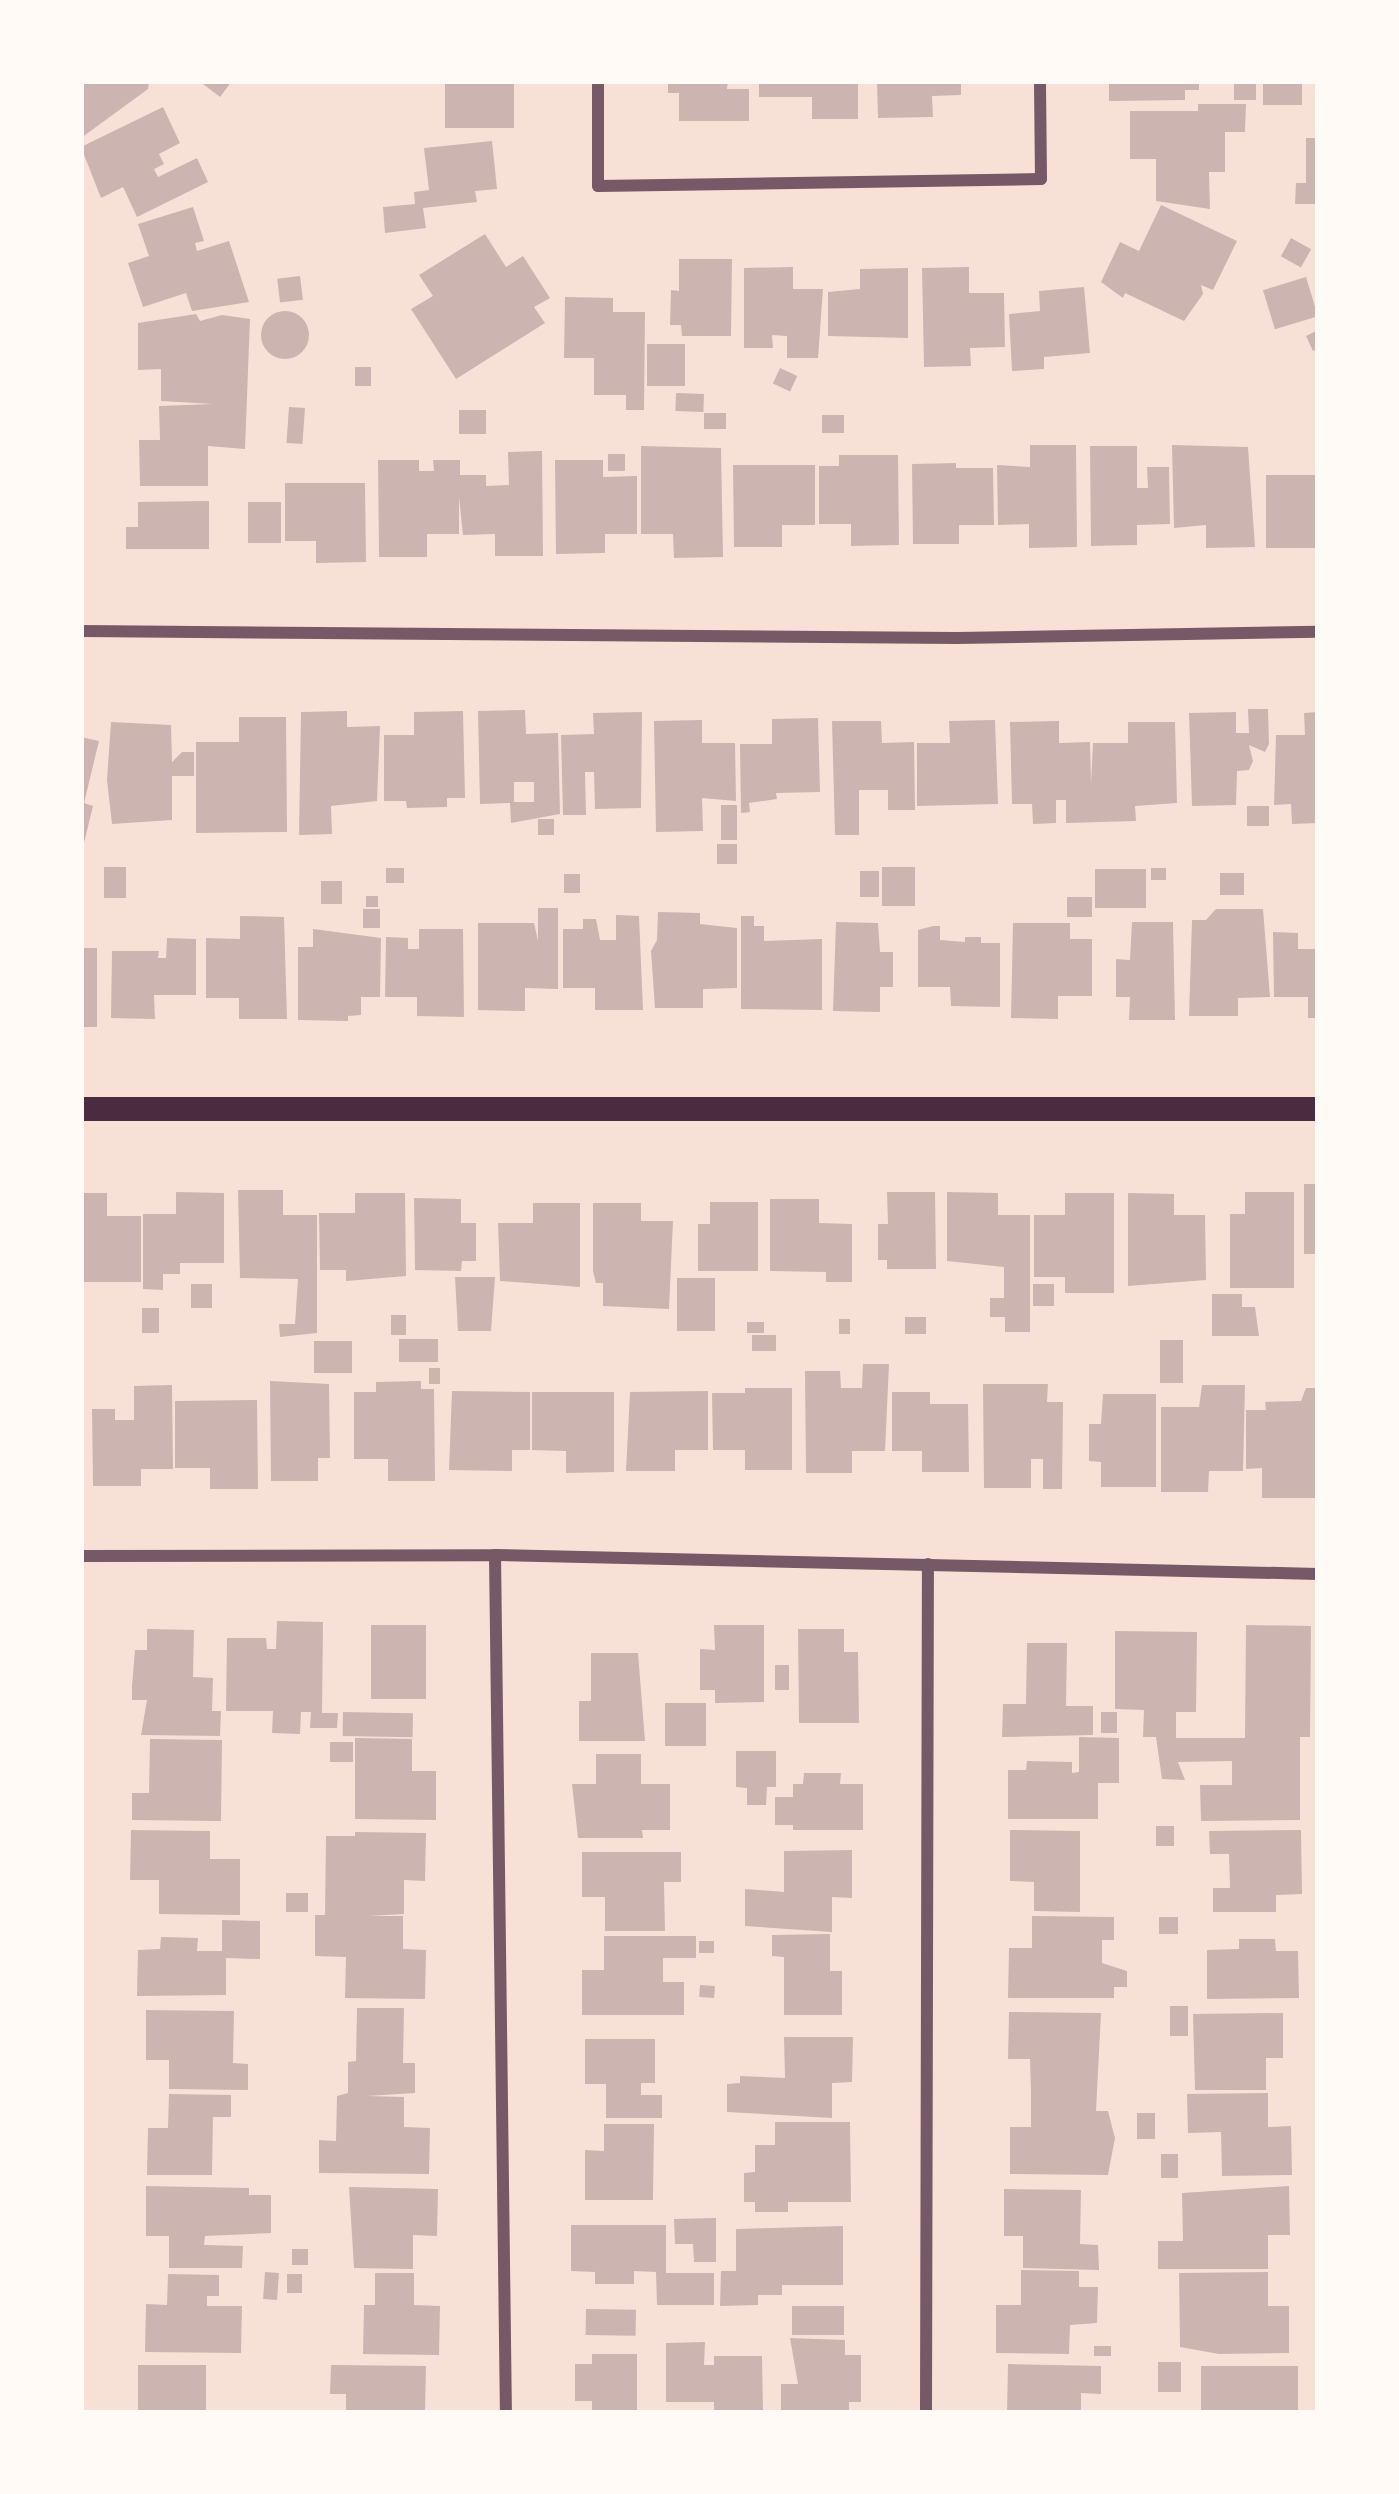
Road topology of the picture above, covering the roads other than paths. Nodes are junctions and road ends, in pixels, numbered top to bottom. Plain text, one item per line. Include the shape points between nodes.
1 (598, 81) edge
2 (1040, 81) edge
3 (81, 631) edge
4 (1318, 632) edge
5 (81, 1109) edge
6 (1318, 1109) edge
7 (495, 1555) junction
8 (81, 1556) edge
9 (928, 1564) junction
10 (1318, 1574) edge
11 (506, 2413) edge
12 (926, 2413) edge

1 - 2 street via 598,186 1040,179
3 - 4 street via 957,638
5 - 6 main road
7 - 8 street
7 - 9 street
7 - 11 street
9 - 10 street
9 - 12 street

